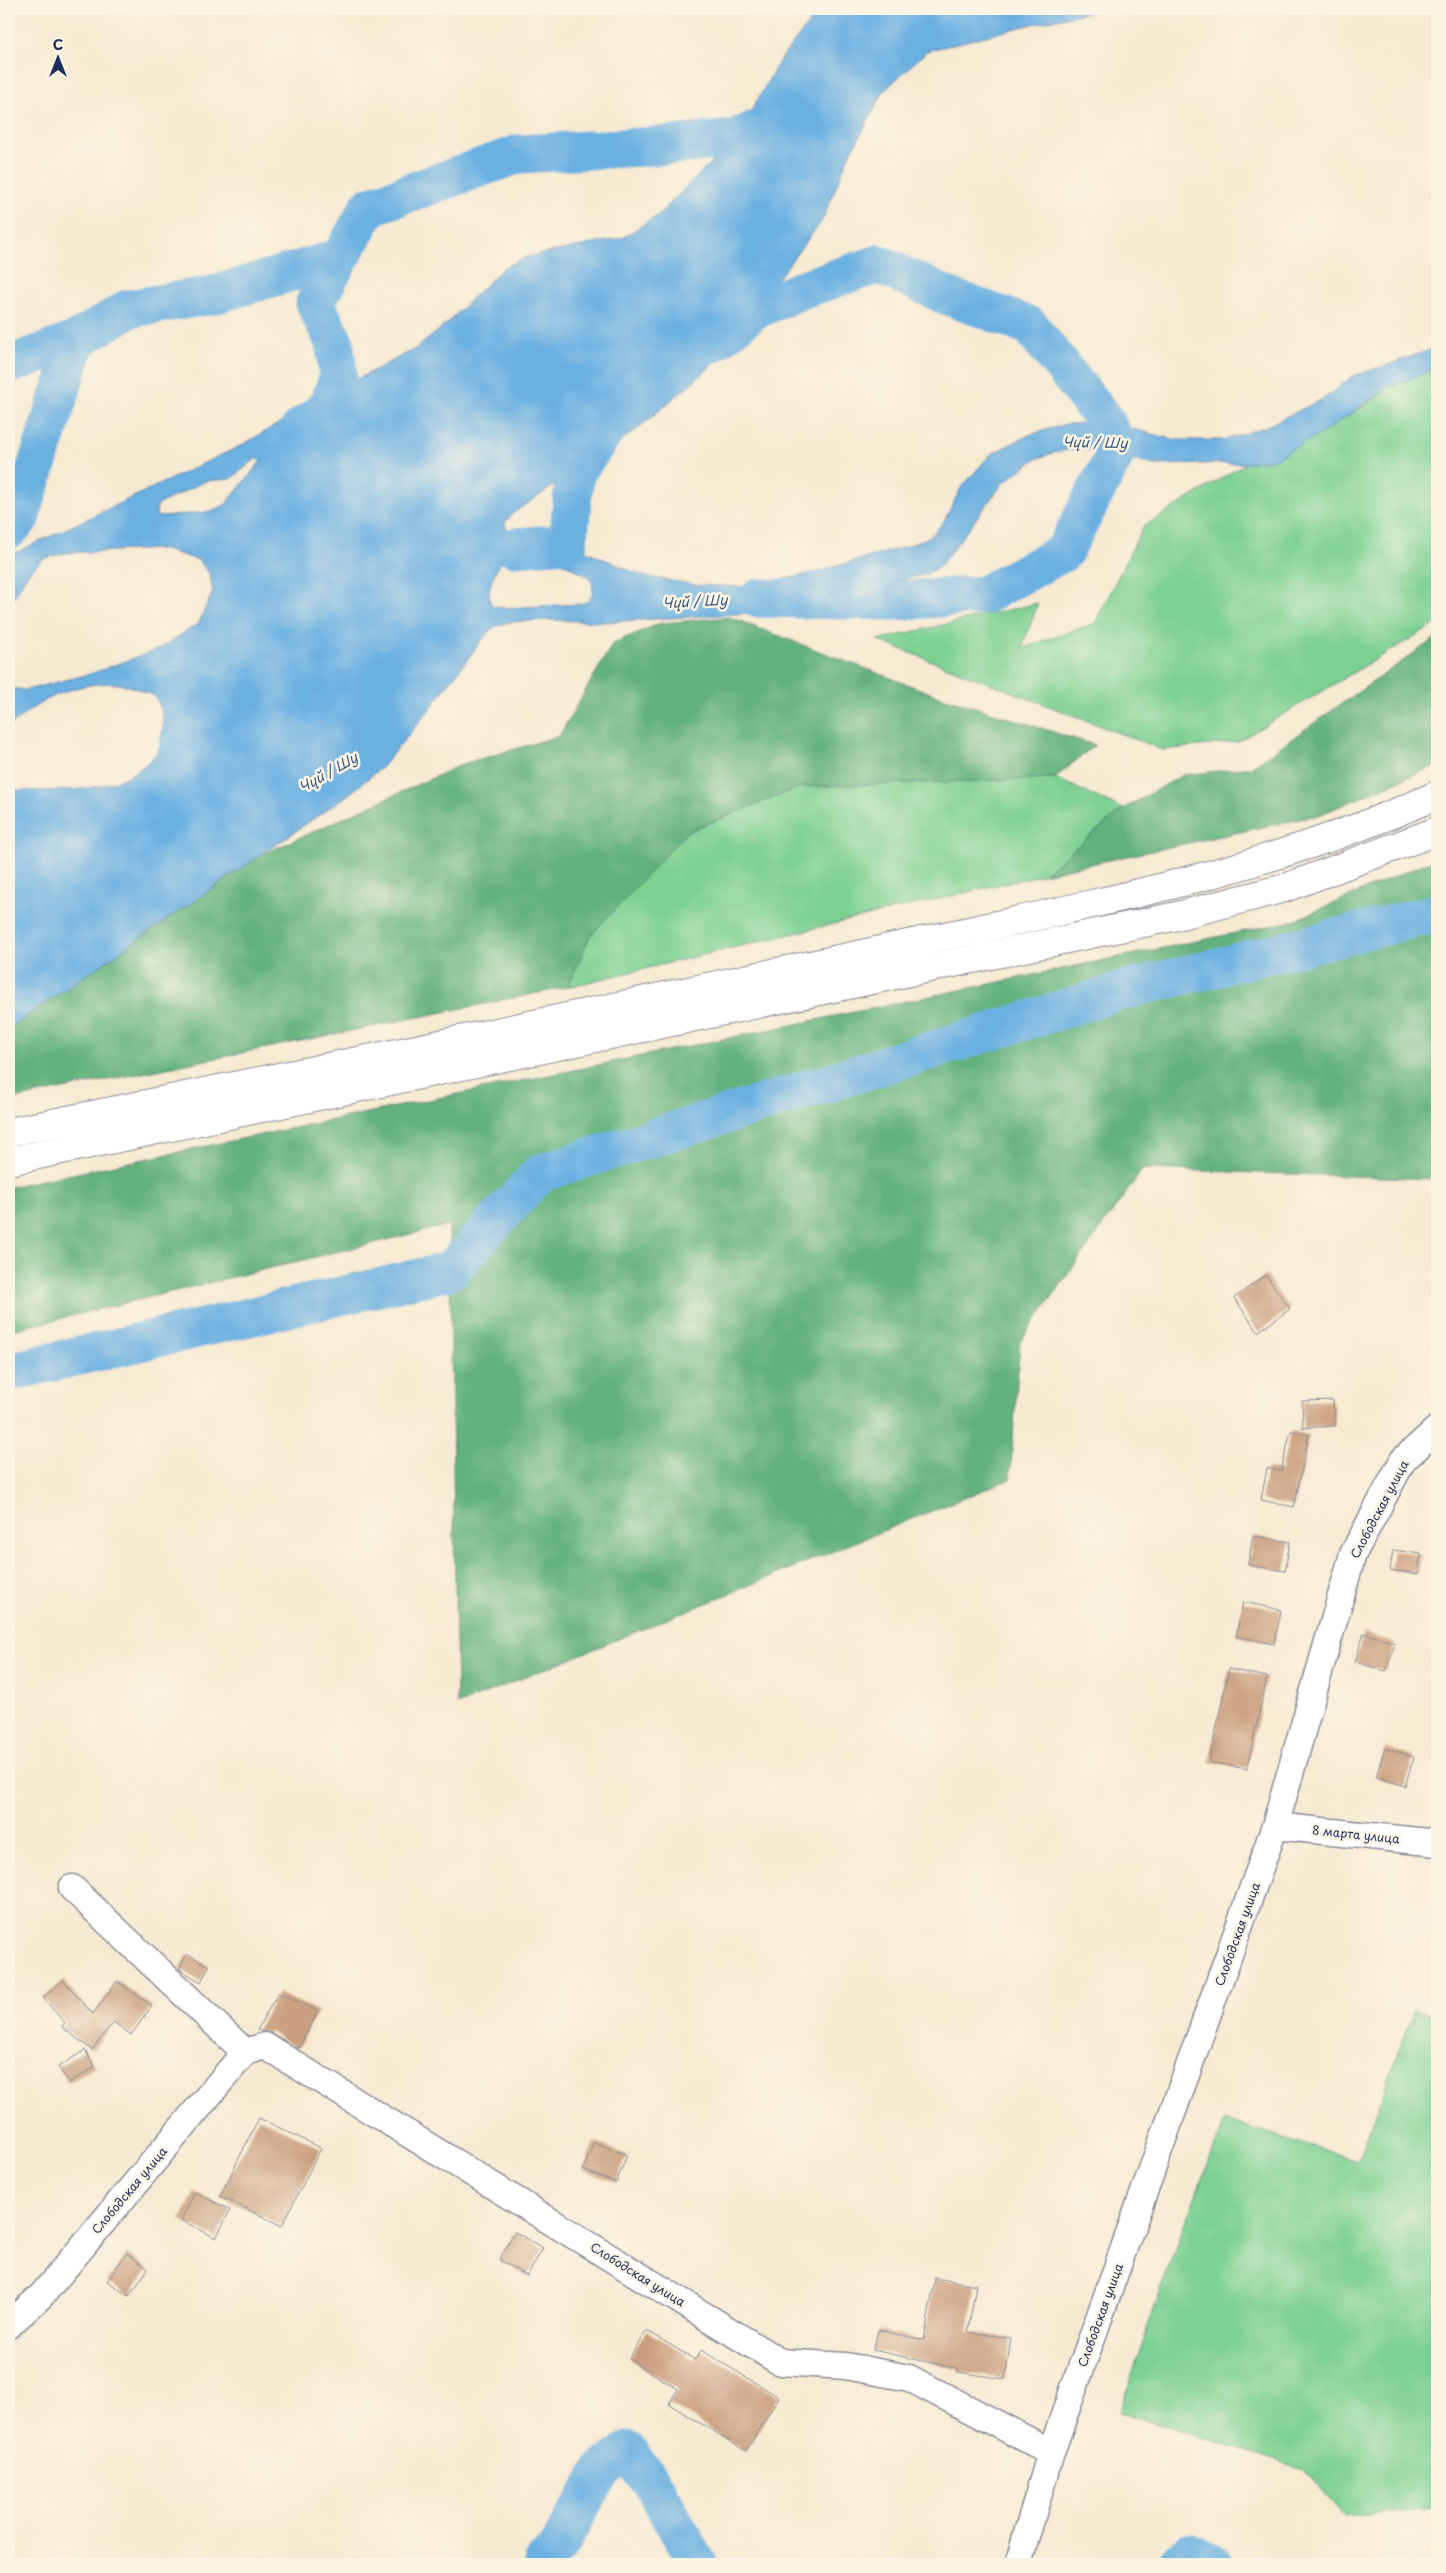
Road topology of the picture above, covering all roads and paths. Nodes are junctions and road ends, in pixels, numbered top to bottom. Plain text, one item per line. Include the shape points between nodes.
1 (1437, 795) edge
2 (1437, 831) edge
3 (9, 1132) edge
4 (9, 1161) edge
5 (1437, 1429) edge
6 (1275, 1826) junction
7 (1437, 1843) edge
8 (72, 1888) dead end
9 (245, 2052) junction
10 (9, 2325) edge
11 (1051, 2452) junction
12 (1018, 2564) edge

1 - 3 highway via 1387,818 1274,857 1160,889 527,1027
2 - 4 highway via 1285,888 1177,916
5 - 6 street, Слободская улица via 1402,1460 1353,1554
6 - 7 street, 8 марта улица
6 - 11 street, Слободская улица
8 - 9 street
9 - 10 street, Слободская улица via 42,2295
9 - 11 street, Слободская улица via 265,2046 780,2362 846,2366 909,2378
11 - 12 street, Слободская улица

